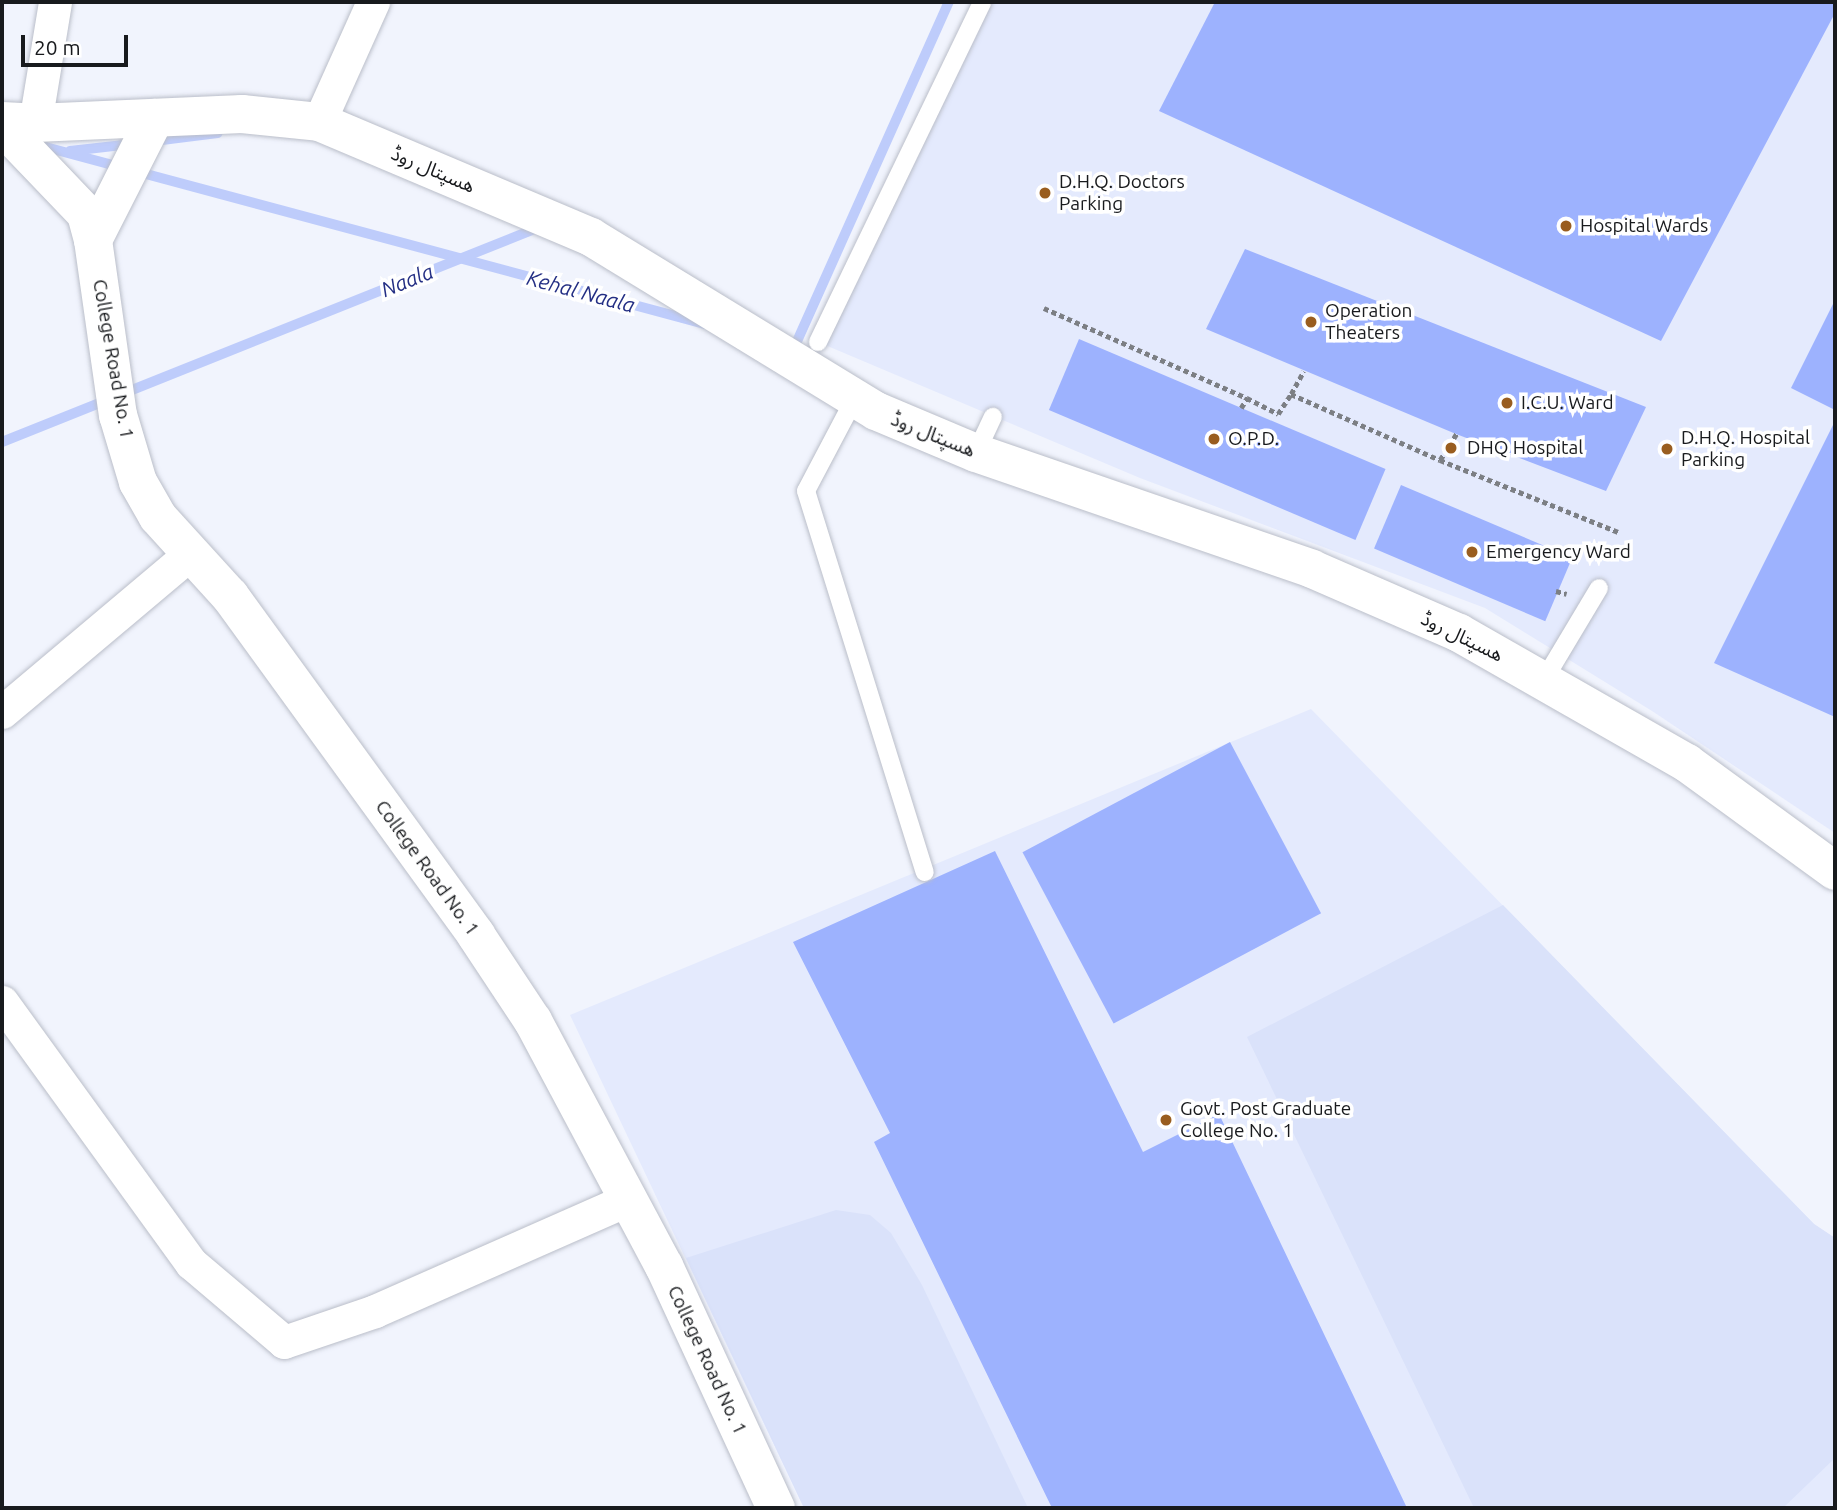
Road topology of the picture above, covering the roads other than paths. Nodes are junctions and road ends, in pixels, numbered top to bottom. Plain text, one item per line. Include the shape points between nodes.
1 (55, 2) edge
2 (373, 2) edge
3 (982, 2) edge
4 (155, 118) junction
5 (318, 122) junction
6 (13, 123) edge
7 (93, 240) junction
8 (802, 349) junction
9 (855, 398) junction
10 (993, 417) dead end
11 (976, 453) junction
12 (191, 553) junction
13 (1599, 588) dead end
14 (1544, 680) junction
15 (2, 712) edge
16 (1835, 871) edge
17 (925, 873) dead end
18 (2, 1002) edge
19 (629, 1199) junction
20 (770, 1506) edge

1 - 6 street
2 - 5 street
3 - 8 lane
4 - 5 main road, ھسپتال روڈ via 242,114
4 - 6 main road, ھسپتال روڈ
4 - 7 main road
5 - 8 main road, ھسپتال روڈ via 591,237 728,321
6 - 7 main road, College Road No. 1 via 86,214
7 - 12 main road, College Road No. 1 via 118,415 138,482 158,517
8 - 9 main road, ھسپتال روڈ
9 - 11 main road, ھسپتال روڈ
9 - 17 lane via 806,491
10 - 11 lane
11 - 14 main road, ھسپتال روڈ via 1312,569 1459,633
12 - 15 street
12 - 19 main road, College Road No. 1 via 230,596 483,946 533,1021
13 - 14 lane
14 - 16 main road, ھسپتال روڈ via 1687,763
18 - 19 street via 191,1263 284,1342 375,1311
19 - 20 main road, College Road No. 1 via 664,1266

